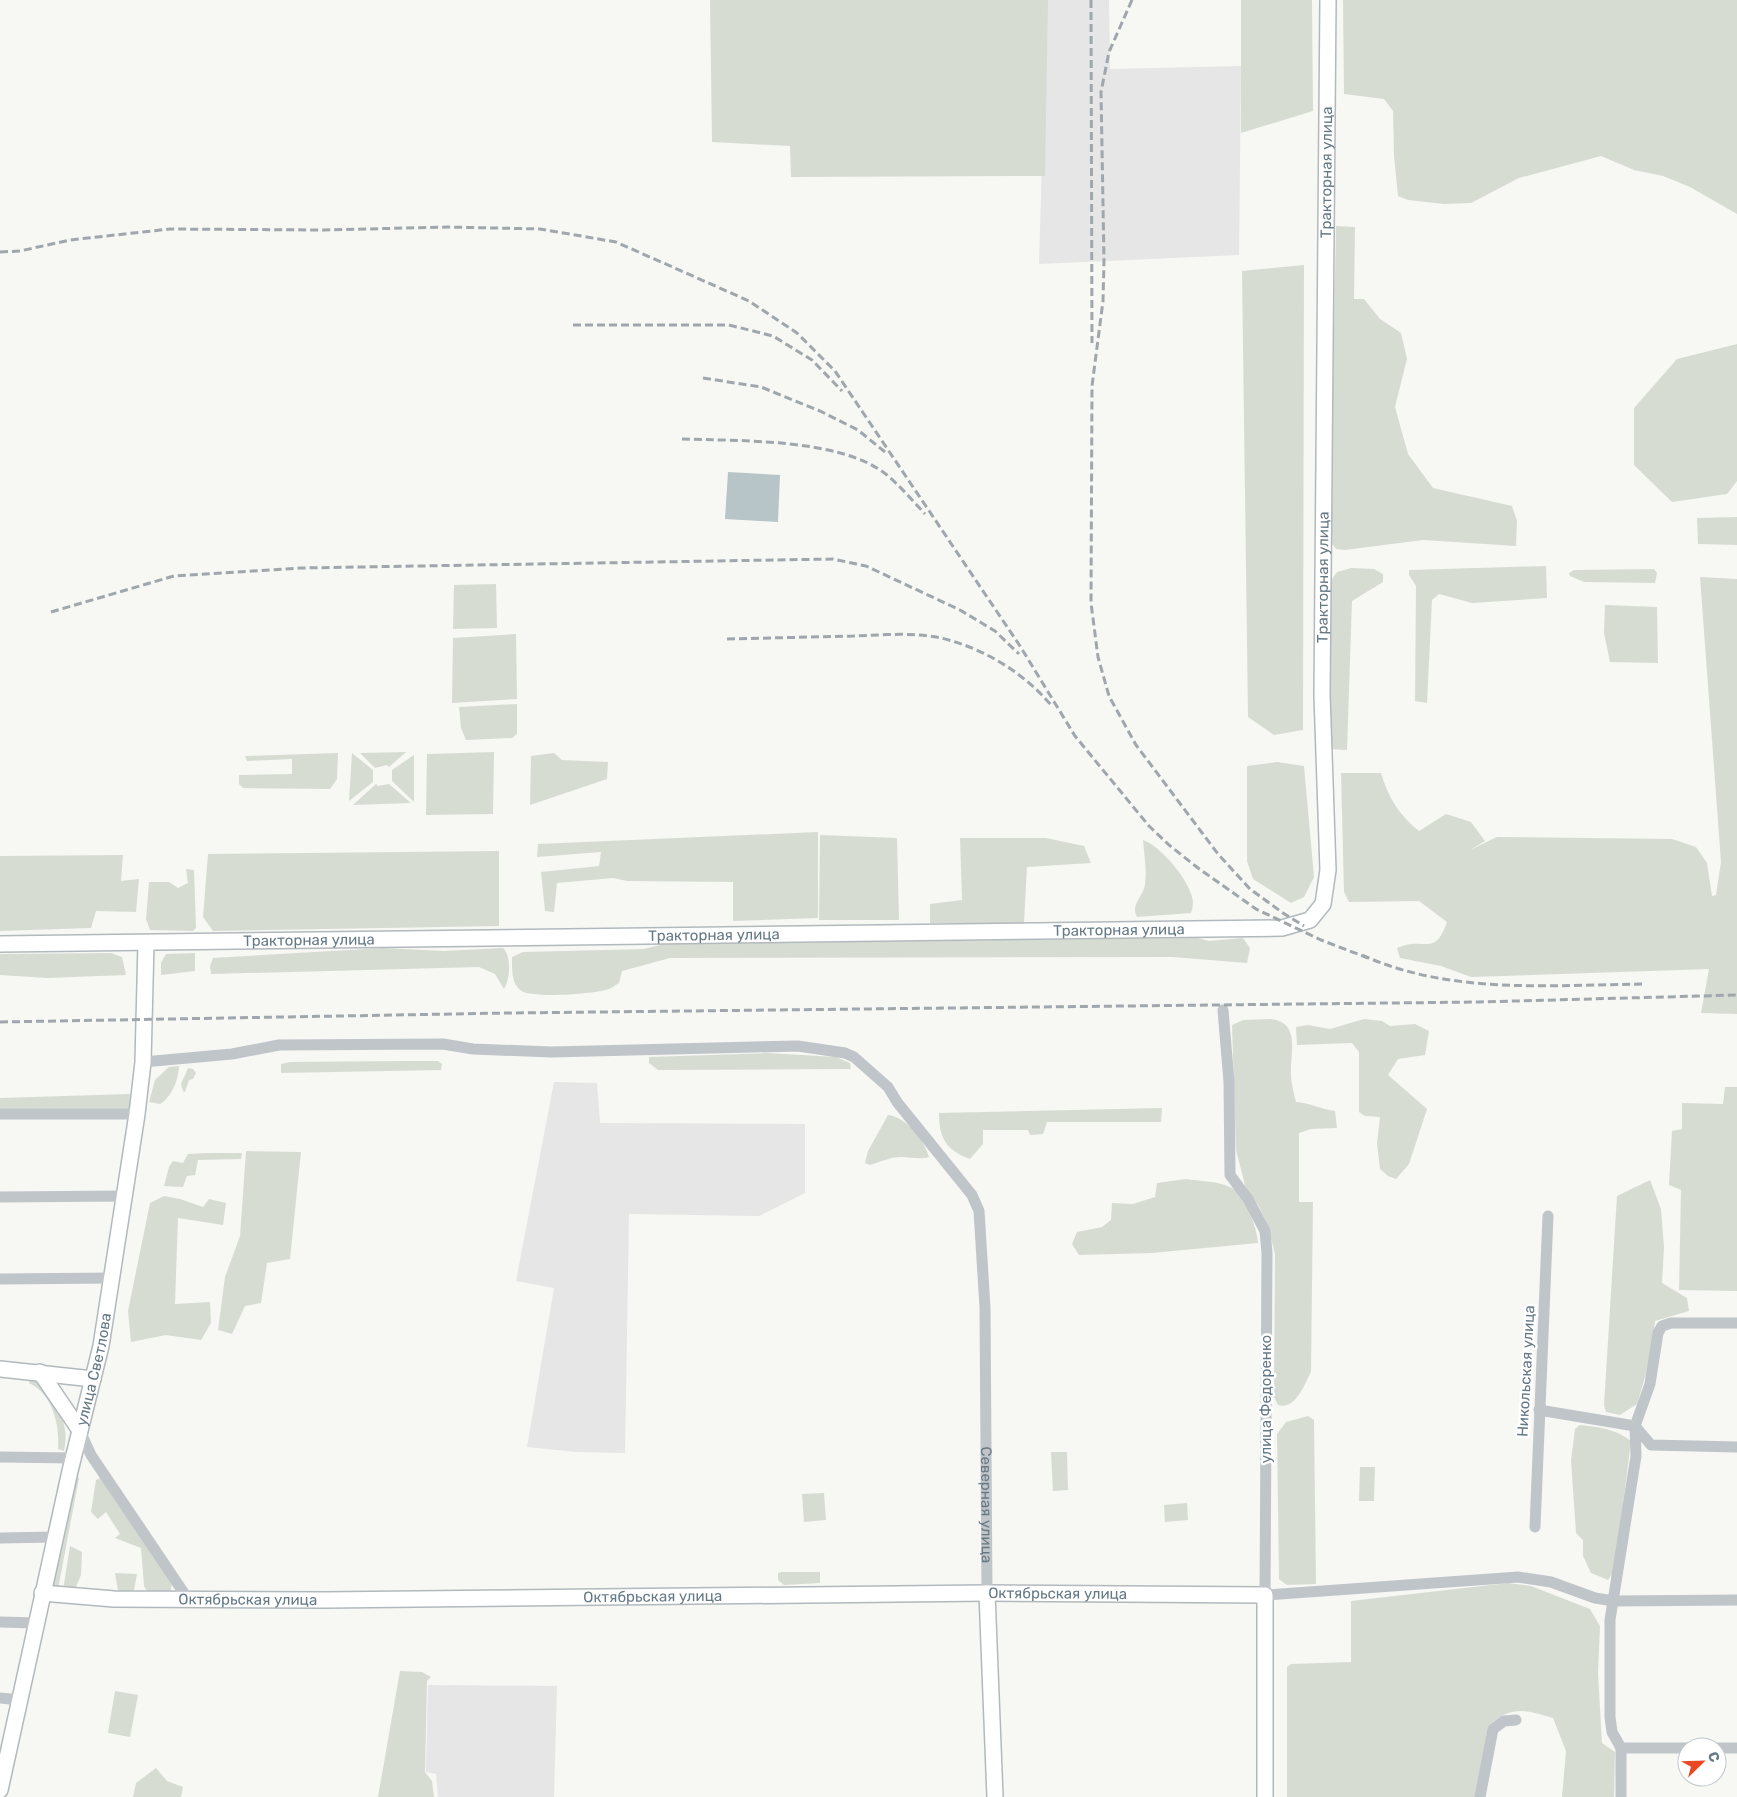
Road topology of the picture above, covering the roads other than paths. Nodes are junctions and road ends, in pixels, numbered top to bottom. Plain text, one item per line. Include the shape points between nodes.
1 (1328, 0) edge
2 (146, 943) junction
3 (0, 944) edge
4 (1223, 1010) dead end
5 (143, 1062) junction
6 (0, 1114) edge
7 (137, 1114) junction
8 (0, 1196) edge
9 (126, 1196) junction
10 (1548, 1216) dead end
11 (112, 1278) junction
12 (0, 1279) edge
13 (1737, 1323) edge
14 (0, 1369) edge
15 (40, 1372) junction
16 (93, 1379) junction
17 (1539, 1410) junction
18 (1635, 1426) junction
19 (79, 1429) junction
20 (1737, 1447) edge
21 (0, 1458) edge
22 (73, 1458) junction
23 (1535, 1526) dead end
24 (55, 1537) junction
25 (0, 1538) edge
26 (42, 1593) junction
27 (987, 1593) junction
28 (1265, 1595) junction
29 (188, 1599) junction
30 (1737, 1600) edge
31 (1614, 1601) junction
32 (0, 1622) edge
33 (36, 1623) junction
34 (0, 1698) edge
35 (21, 1700) junction
36 (1516, 1720) dead end
37 (1621, 1748) junction
38 (1677, 1748) edge
39 (0, 1790) edge
40 (995, 1797) edge
41 (1265, 1797) edge
42 (1480, 1797) edge
43 (1621, 1797) edge

1 - 2 main road, Тракторная улица via 1322,695 1328,870 1323,904 1310,920 1282,928
2 - 3 main road, Тракторная улица
2 - 5 main road, улица Светлова
4 - 28 street, улица Федоренко via 1229,1082 1230,1175 1248,1199 1265,1231
5 - 7 main road, улица Светлова
5 - 27 street, Северная улица via 232,1054 279,1045 443,1044 474,1050 550,1052 798,1046 854,1057 888,1087 972,1195 979,1211 985,1316
6 - 7 street
7 - 9 main road, улица Светлова
8 - 9 street
9 - 11 main road, улица Светлова
10 - 17 street, Никольская улица
11 - 12 street
11 - 16 main road, улица Светлова
13 - 18 street via 1671,1323 1662,1326 1650,1384
14 - 15 main road
15 - 16 main road
15 - 19 main road
16 - 19 main road, улица Светлова
17 - 18 street
17 - 23 street, Никольская улица
18 - 20 street via 1651,1445
18 - 31 street via 1636,1456
19 - 22 main road, улица Светлова
19 - 29 street via 91,1455
21 - 22 street
22 - 24 main road, улица Светлова
24 - 25 street
24 - 26 main road, улица Светлова
26 - 29 main road, Октябрьская улица via 106,1599
26 - 33 main road, улица Светлова
27 - 28 main road, Октябрьская улица
27 - 29 main road, Октябрьская улица
27 - 40 main road, Северная улица
28 - 31 street via 1518,1577 1550,1582 1595,1598
28 - 41 main road, улица Федоренко
30 - 31 street
31 - 37 street via 1610,1620 1610,1717 1612,1732
32 - 33 street
33 - 35 main road, улица Светлова
34 - 35 street
35 - 39 main road, улица Светлова
36 - 42 street via 1504,1721 1493,1729
37 - 38 street
37 - 43 street

